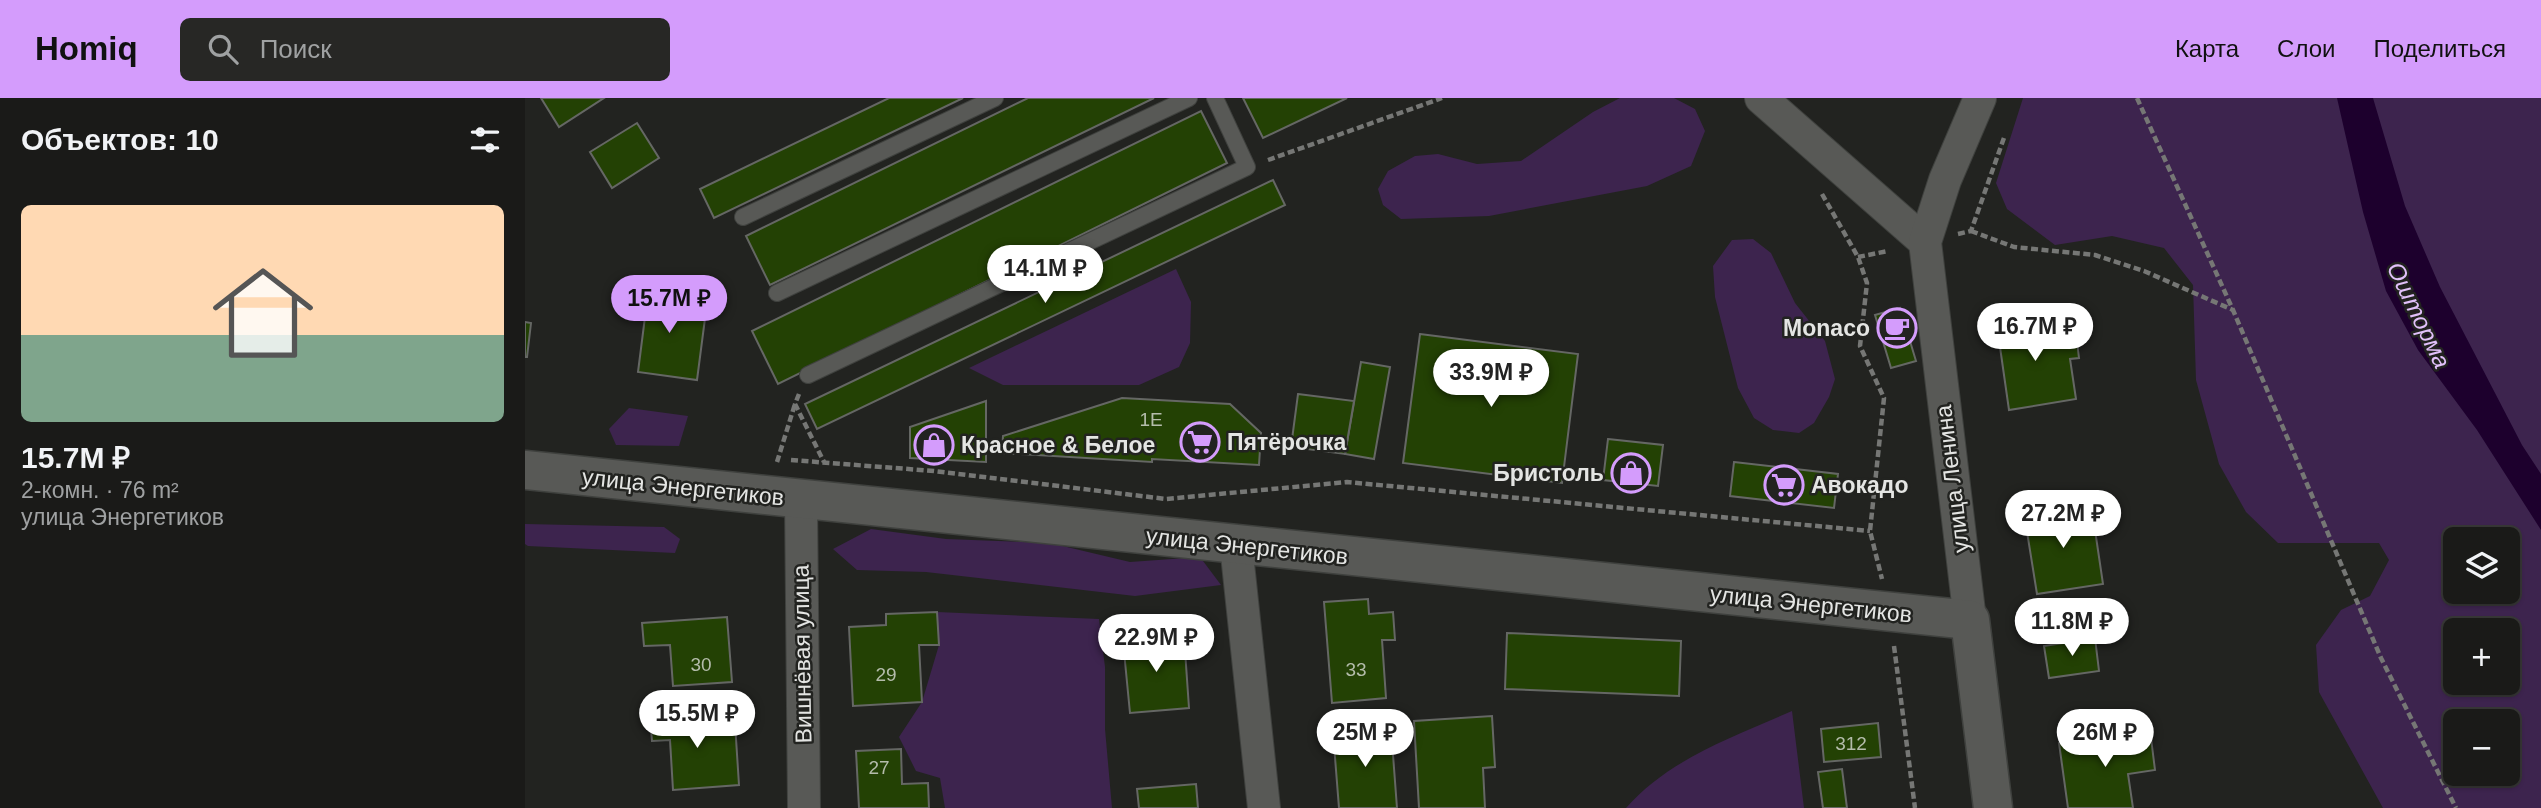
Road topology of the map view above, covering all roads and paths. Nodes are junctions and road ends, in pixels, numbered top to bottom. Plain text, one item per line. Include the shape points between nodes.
1 (995, 98) edge
2 (1189, 98) edge
3 (1215, 98) edge
4 (1442, 98) edge
5 (1761, 98) edge
6 (1980, 98) edge
7 (2137, 98) edge
8 (1428, 100) edge
9 (1247, 167) junction
10 (1821, 192) dead end
11 (743, 218) dead end
12 (1971, 231) dead end
13 (1925, 242) junction
14 (777, 293) dead end
15 (2233, 310) junction
16 (808, 375) joint
17 (795, 404) junction
18 (764, 458) dead end
19 (778, 459) junction
20 (824, 463) junction
21 (525, 470) edge
22 (801, 500) junction
23 (1870, 531) junction
24 (1235, 545) junction
25 (1890, 612) junction
26 (1969, 620) junction
27 (804, 808) edge
28 (1264, 808) edge
29 (1915, 808) edge
30 (1993, 808) edge
31 (2456, 808) edge

1 - 11 lane
2 - 14 lane
3 - 9 lane
4 - 8 path
5 - 13 street
6 - 13 street
7 - 15 path
8 - 9 path
9 - 16 lane
10 - 23 path via 1858,257 1867,283 1860,346 1884,398
12 - 15 path via 2014,247 2095,255
13 - 26 street, улица Ленина
15 - 31 path via 2381,658
16 - 17 path
17 - 19 path
17 - 20 path
18 - 19 path
19 - 20 path
20 - 23 path via 934,471 1166,499 1347,482
21 - 22 street, улица Энергетиков
22 - 24 street, улица Энергетиков
22 - 27 street, Вишнёвая улица
23 - 25 path
24 - 25 street, улица Энергетиков
24 - 28 street
25 - 26 street, улица Энергетиков
25 - 29 path
26 - 30 street, улица Ленина

